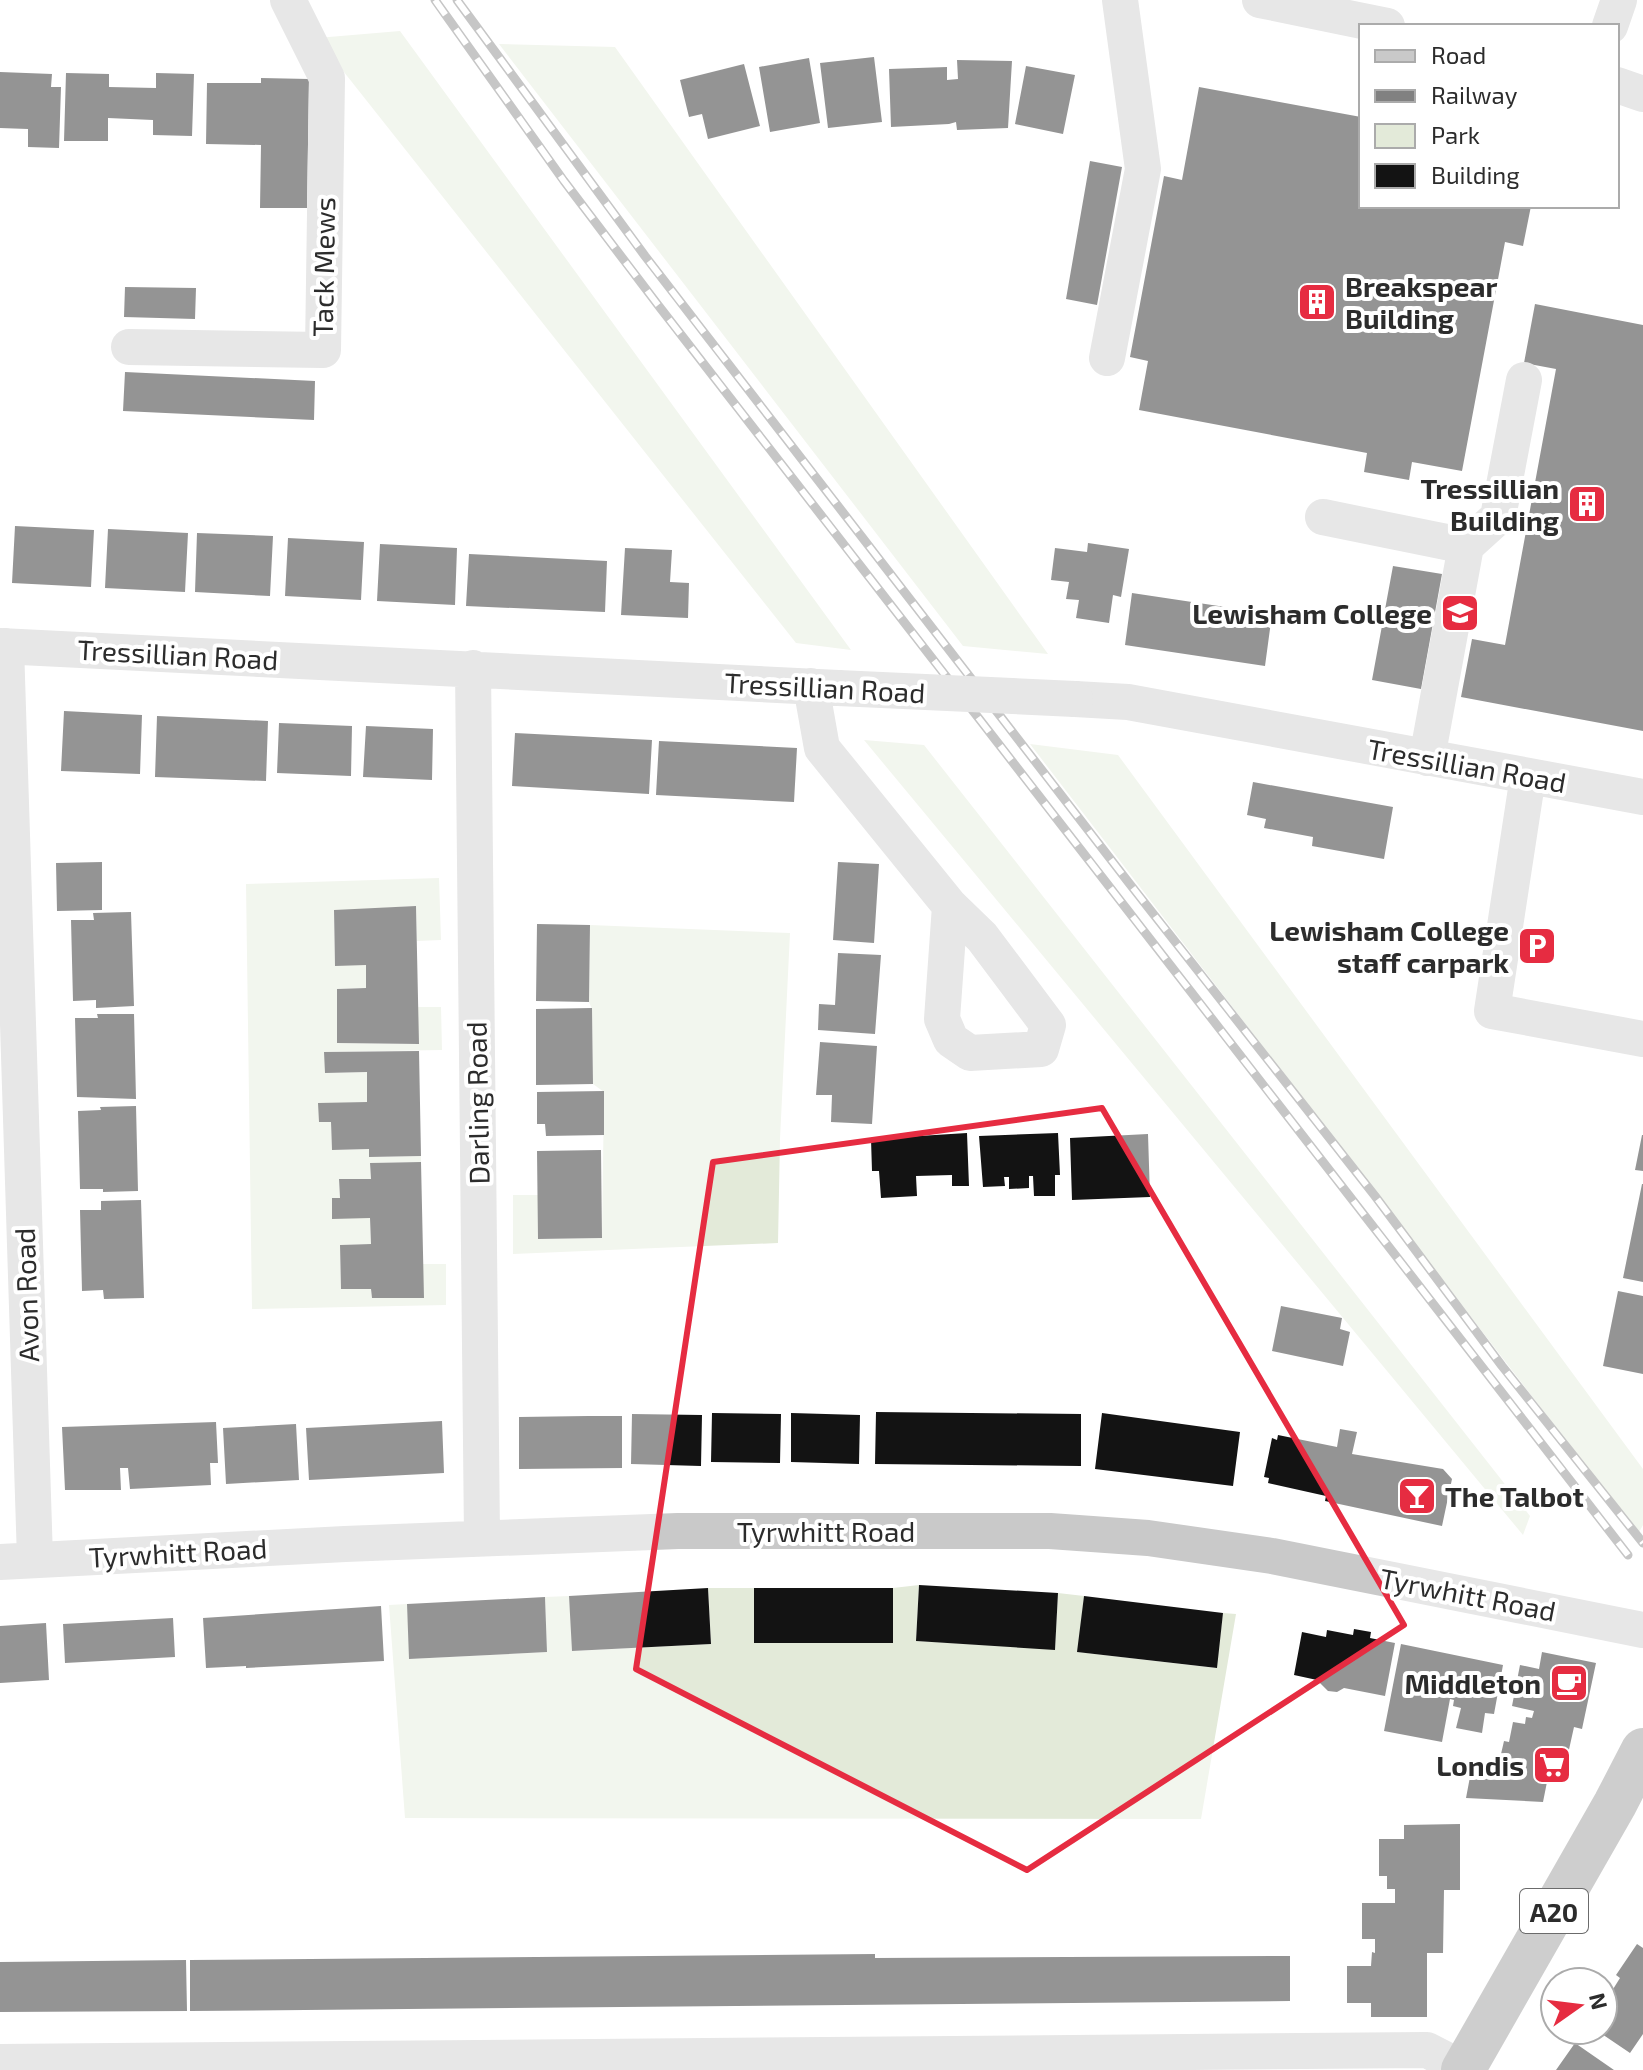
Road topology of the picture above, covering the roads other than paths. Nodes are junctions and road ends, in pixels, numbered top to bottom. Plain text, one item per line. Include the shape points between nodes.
1 (288, 0) edge
2 (1120, 0) edge
3 (1260, 0) edge
4 (1619, 0) edge
5 (1377, 24) edge
6 (1611, 24) edge
7 (1619, 86) edge
8 (1643, 94) edge
9 (129, 347) dead end
10 (1107, 358) dead end
11 (1524, 380) dead end
12 (1323, 517) dead end
13 (1466, 546) junction
14 (3, 646) edge
15 (473, 668) junction
16 (825, 687) junction
17 (1427, 758) junction
18 (1528, 776) junction
19 (1643, 797) edge
20 (950, 906) junction
21 (1643, 1039) edge
22 (482, 1538) junction
23 (17, 1560) edge
24 (1643, 1630) edge
25 (1643, 1750) edge
26 (0, 2062) edge
27 (214, 2065) edge
28 (1463, 2069) edge

1 - 9 street, Tack Mews via 327,78 323,350
2 - 10 street via 1143,169
3 - 5 street
4 - 6 street
7 - 8 street
11 - 13 street via 1498,517
12 - 13 street
13 - 17 street
14 - 15 street, Tressillian Road
14 - 23 street, Avon Road
15 - 16 street, Tressillian Road
15 - 22 street, Darling Road
16 - 17 street, Tressillian Road, bridge via 1128,702
16 - 20 street via 822,748
17 - 18 street, Tressillian Road
18 - 19 street, Tressillian Road
18 - 21 street via 1492,1011
20 - 20 street via 942,1019 951,1040 970,1053 1041,1049 1048,1025 982,937
22 - 23 street, Tyrwhitt Road
22 - 24 street, Tyrwhitt Road via 678,1531 1050,1531 1148,1538 1272,1556
25 - 28 highway, A20
26 - 27 street
27 - 28 street via 1427,2050

